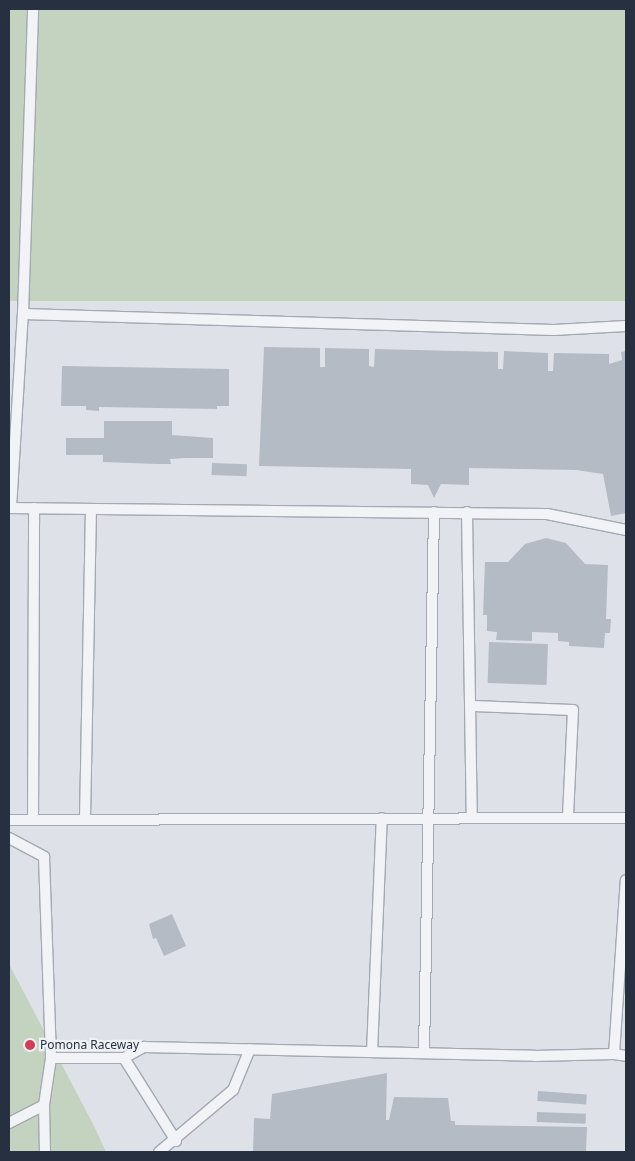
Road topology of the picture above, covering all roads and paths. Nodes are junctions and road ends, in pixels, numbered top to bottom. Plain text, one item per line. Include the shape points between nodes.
1 (33, 9) edge
2 (23, 314) junction
3 (626, 326) edge
4 (10, 508) edge
5 (34, 508) junction
6 (91, 509) junction
7 (434, 512) junction
8 (467, 512) junction
9 (626, 530) edge
10 (473, 706) junction
11 (382, 818) junction
12 (430, 818) junction
13 (472, 818) junction
14 (568, 818) junction
15 (626, 818) edge
16 (9, 820) edge
17 (32, 820) junction
18 (85, 820) junction
19 (9, 838) edge
20 (626, 880) edge
21 (250, 1049) junction
22 (372, 1052) junction
23 (424, 1053) junction
24 (614, 1054) junction
25 (626, 1056) edge
26 (51, 1058) junction
27 (124, 1058) junction
28 (44, 1105) junction
29 (9, 1123) edge
30 (176, 1141) junction
31 (45, 1152) edge
32 (159, 1152) edge

1 - 2 lane
2 - 3 lane via 554,330
2 - 4 lane
4 - 5 lane
5 - 6 lane
5 - 17 lane
6 - 7 lane
6 - 18 lane
7 - 8 lane
7 - 12 lane
8 - 9 lane via 546,514
8 - 10 lane
10 - 13 lane
10 - 14 lane via 573,710
11 - 12 lane
11 - 18 lane
11 - 22 lane
12 - 13 lane
12 - 23 lane
13 - 14 lane
14 - 15 lane
16 - 17 lane
17 - 18 lane
19 - 26 lane via 44,857
20 - 24 lane
21 - 22 lane
21 - 27 lane via 144,1047
21 - 30 lane via 233,1090
22 - 23 lane
23 - 24 lane
24 - 25 lane
26 - 27 lane
26 - 28 lane
27 - 30 lane
28 - 29 lane
28 - 31 lane
30 - 32 lane

